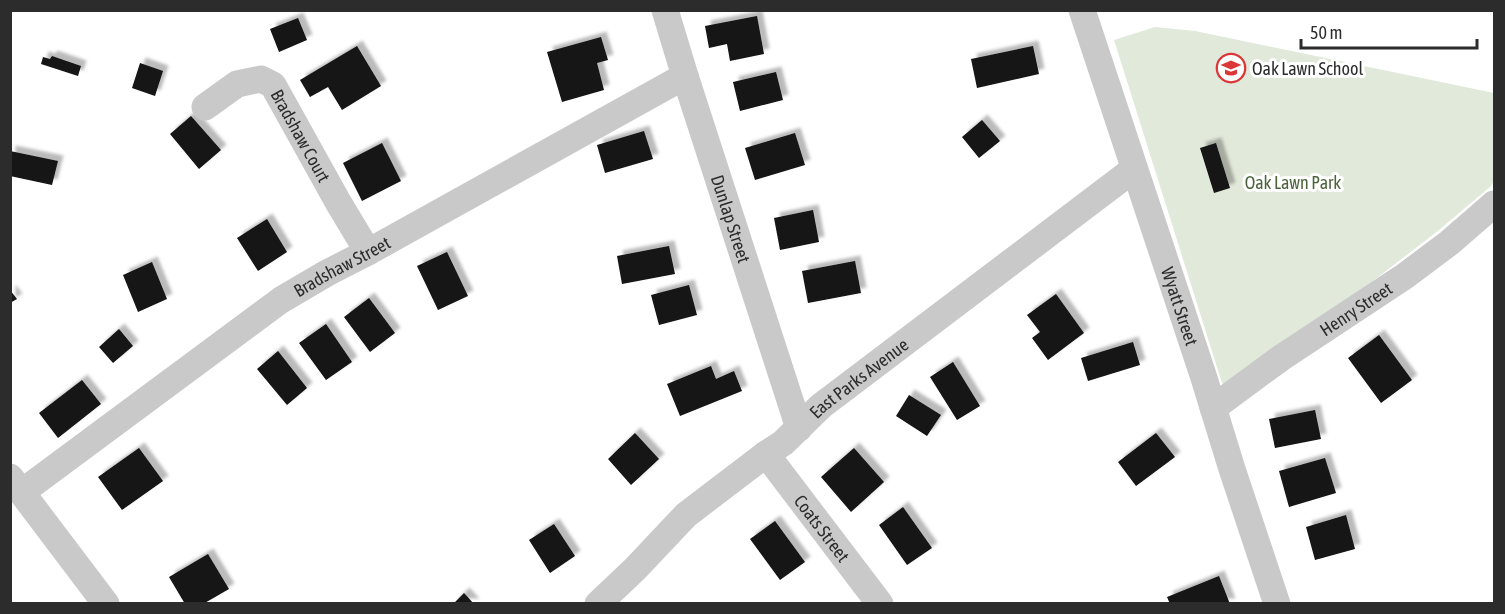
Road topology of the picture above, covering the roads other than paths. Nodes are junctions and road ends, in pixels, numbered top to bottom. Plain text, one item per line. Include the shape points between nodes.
1 (665, 10) edge
2 (1082, 10) edge
3 (685, 76) junction
4 (205, 107) dead end
5 (1134, 169) junction
6 (1494, 204) edge
7 (368, 252) junction
8 (1213, 408) junction
9 (799, 428) junction
10 (766, 454) junction
11 (16, 484) edge
12 (106, 603) edge
13 (598, 603) edge
14 (880, 603) edge
15 (1277, 603) edge

1 - 3 street, Dunlap Street
2 - 5 street, Wyatt Street
3 - 7 street, Bradshaw Street
3 - 9 street, Dunlap Street
4 - 7 street, Bradshaw Court via 237,84 261,79 273,85
5 - 8 street, Wyatt Street
5 - 9 street, East Parks Avenue via 821,406
6 - 8 street, Henry Street via 1405,276
7 - 11 street, Bradshaw Street via 281,300
8 - 15 street, Wyatt Street
9 - 10 street, East Parks Avenue
10 - 13 street, East Parks Avenue via 686,516
10 - 14 street, Coats Street
11 - 12 street

